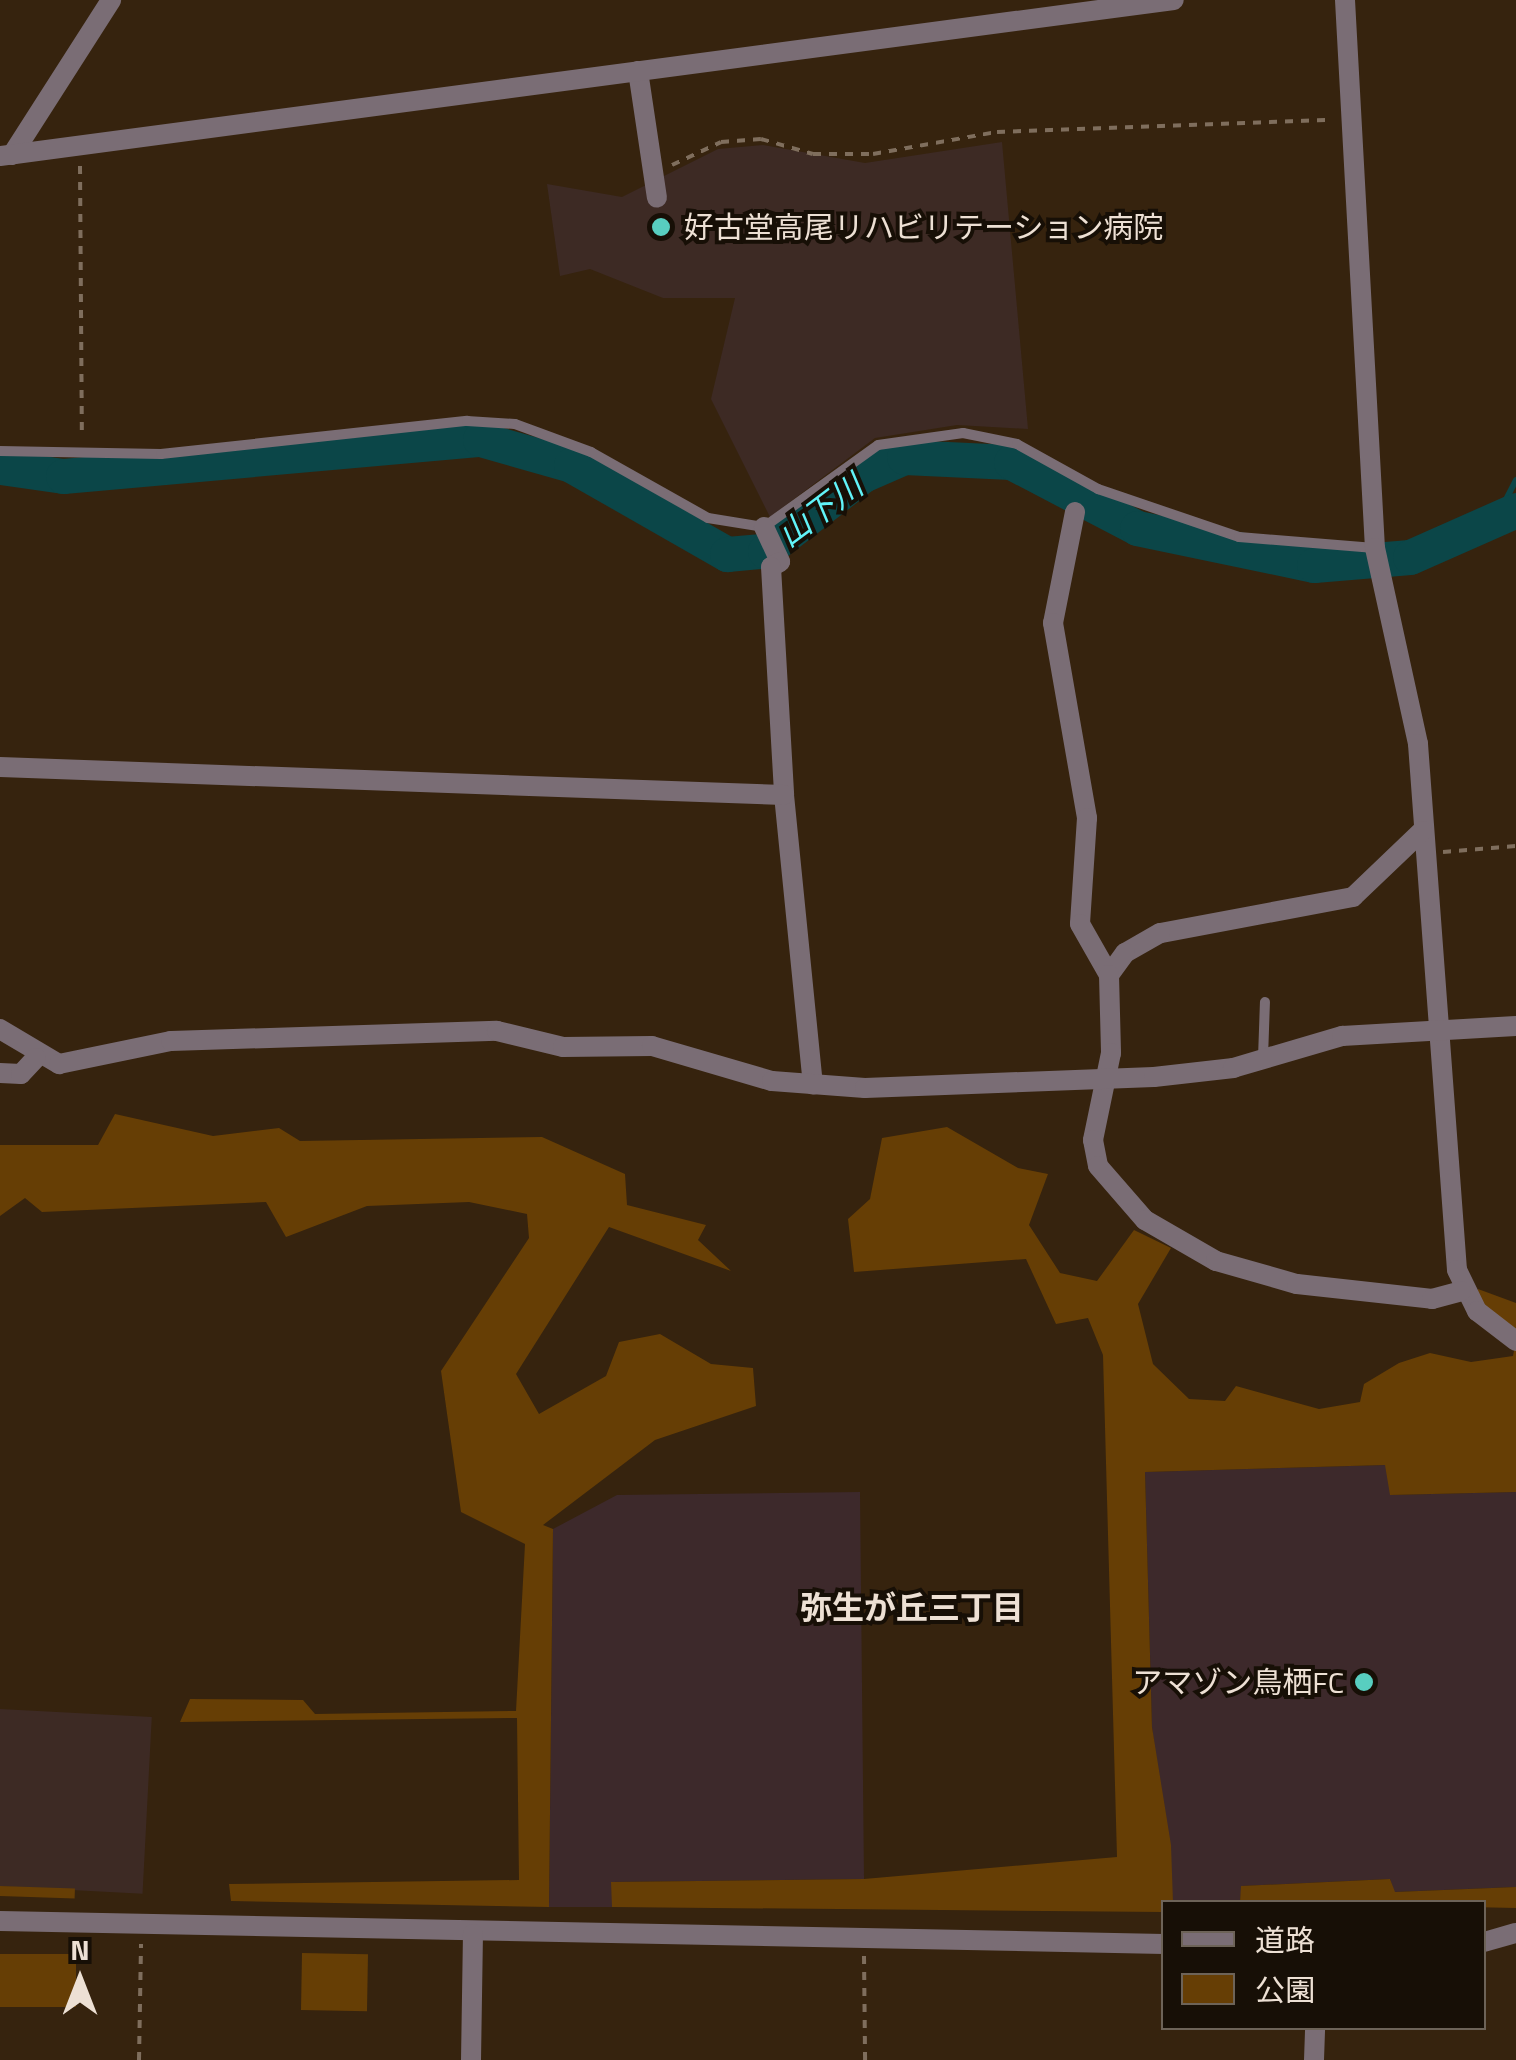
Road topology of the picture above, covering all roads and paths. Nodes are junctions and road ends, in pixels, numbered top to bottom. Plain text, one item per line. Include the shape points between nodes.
1 (111, 0) edge
2 (1174, 0) edge
3 (1345, 0) edge
4 (638, 72) junction
5 (1352, 120) junction
6 (80, 146) junction
7 (6, 155) edge
8 (654, 174) junction
9 (658, 198) dead end
10 (0, 451) edge
11 (82, 454) junction
12 (1074, 512) dead end
13 (766, 530) junction
14 (1375, 548) junction
15 (0, 767) edge
16 (784, 795) junction
17 (1422, 831) junction
18 (1516, 846) edge
19 (1424, 853) junction
20 (1109, 975) junction
21 (1265, 1002) dead end
22 (1435, 1026) junction
23 (1516, 1026) edge
24 (0, 1029) edge
25 (36, 1058) junction
26 (1263, 1059) junction
27 (0, 1073) edge
28 (1106, 1077) junction
29 (813, 1084) junction
30 (1461, 1291) junction
31 (1516, 1341) edge
32 (0, 1921) edge
33 (1516, 1933) edge
34 (473, 1934) junction
35 (1486, 1941) edge
36 (141, 1944) dead end
37 (1161, 1944) edge
38 (864, 1956) dead end
39 (1315, 2030) edge
40 (139, 2060) edge
41 (470, 2060) edge
42 (864, 2060) edge
43 (1314, 2060) edge

1 - 7 street
2 - 4 street
3 - 5 street
4 - 6 street
4 - 8 street
5 - 8 path via 997,132 872,154 720,142
5 - 14 street
6 - 7 street
6 - 11 path
8 - 9 street
10 - 11 lane
11 - 13 lane via 294,444 467,420 515,424 591,452 708,518
12 - 20 street via 1053,623 1087,818 1080,924
13 - 14 lane via 878,446 963,433 1017,444 1098,490 1239,536
13 - 16 street via 778,557
14 - 17 street via 1413,712
15 - 16 street
16 - 29 street
17 - 19 street
17 - 20 street via 1353,897 1160,934 1125,952
18 - 19 path
19 - 22 street
20 - 28 street
21 - 26 lane
22 - 23 street
22 - 26 street via 1342,1036
22 - 30 street
24 - 25 street
25 - 27 street via 22,1074
25 - 29 street via 83,1064 171,1041 497,1031 563,1047 684,1051 719,1068
26 - 28 street
28 - 29 street
28 - 30 street via 1098,1166 1165,1234 1216,1261 1297,1284 1432,1300
30 - 31 street
32 - 34 street
33 - 35 street
34 - 37 street
34 - 41 street
36 - 40 path
38 - 42 path
39 - 43 street

